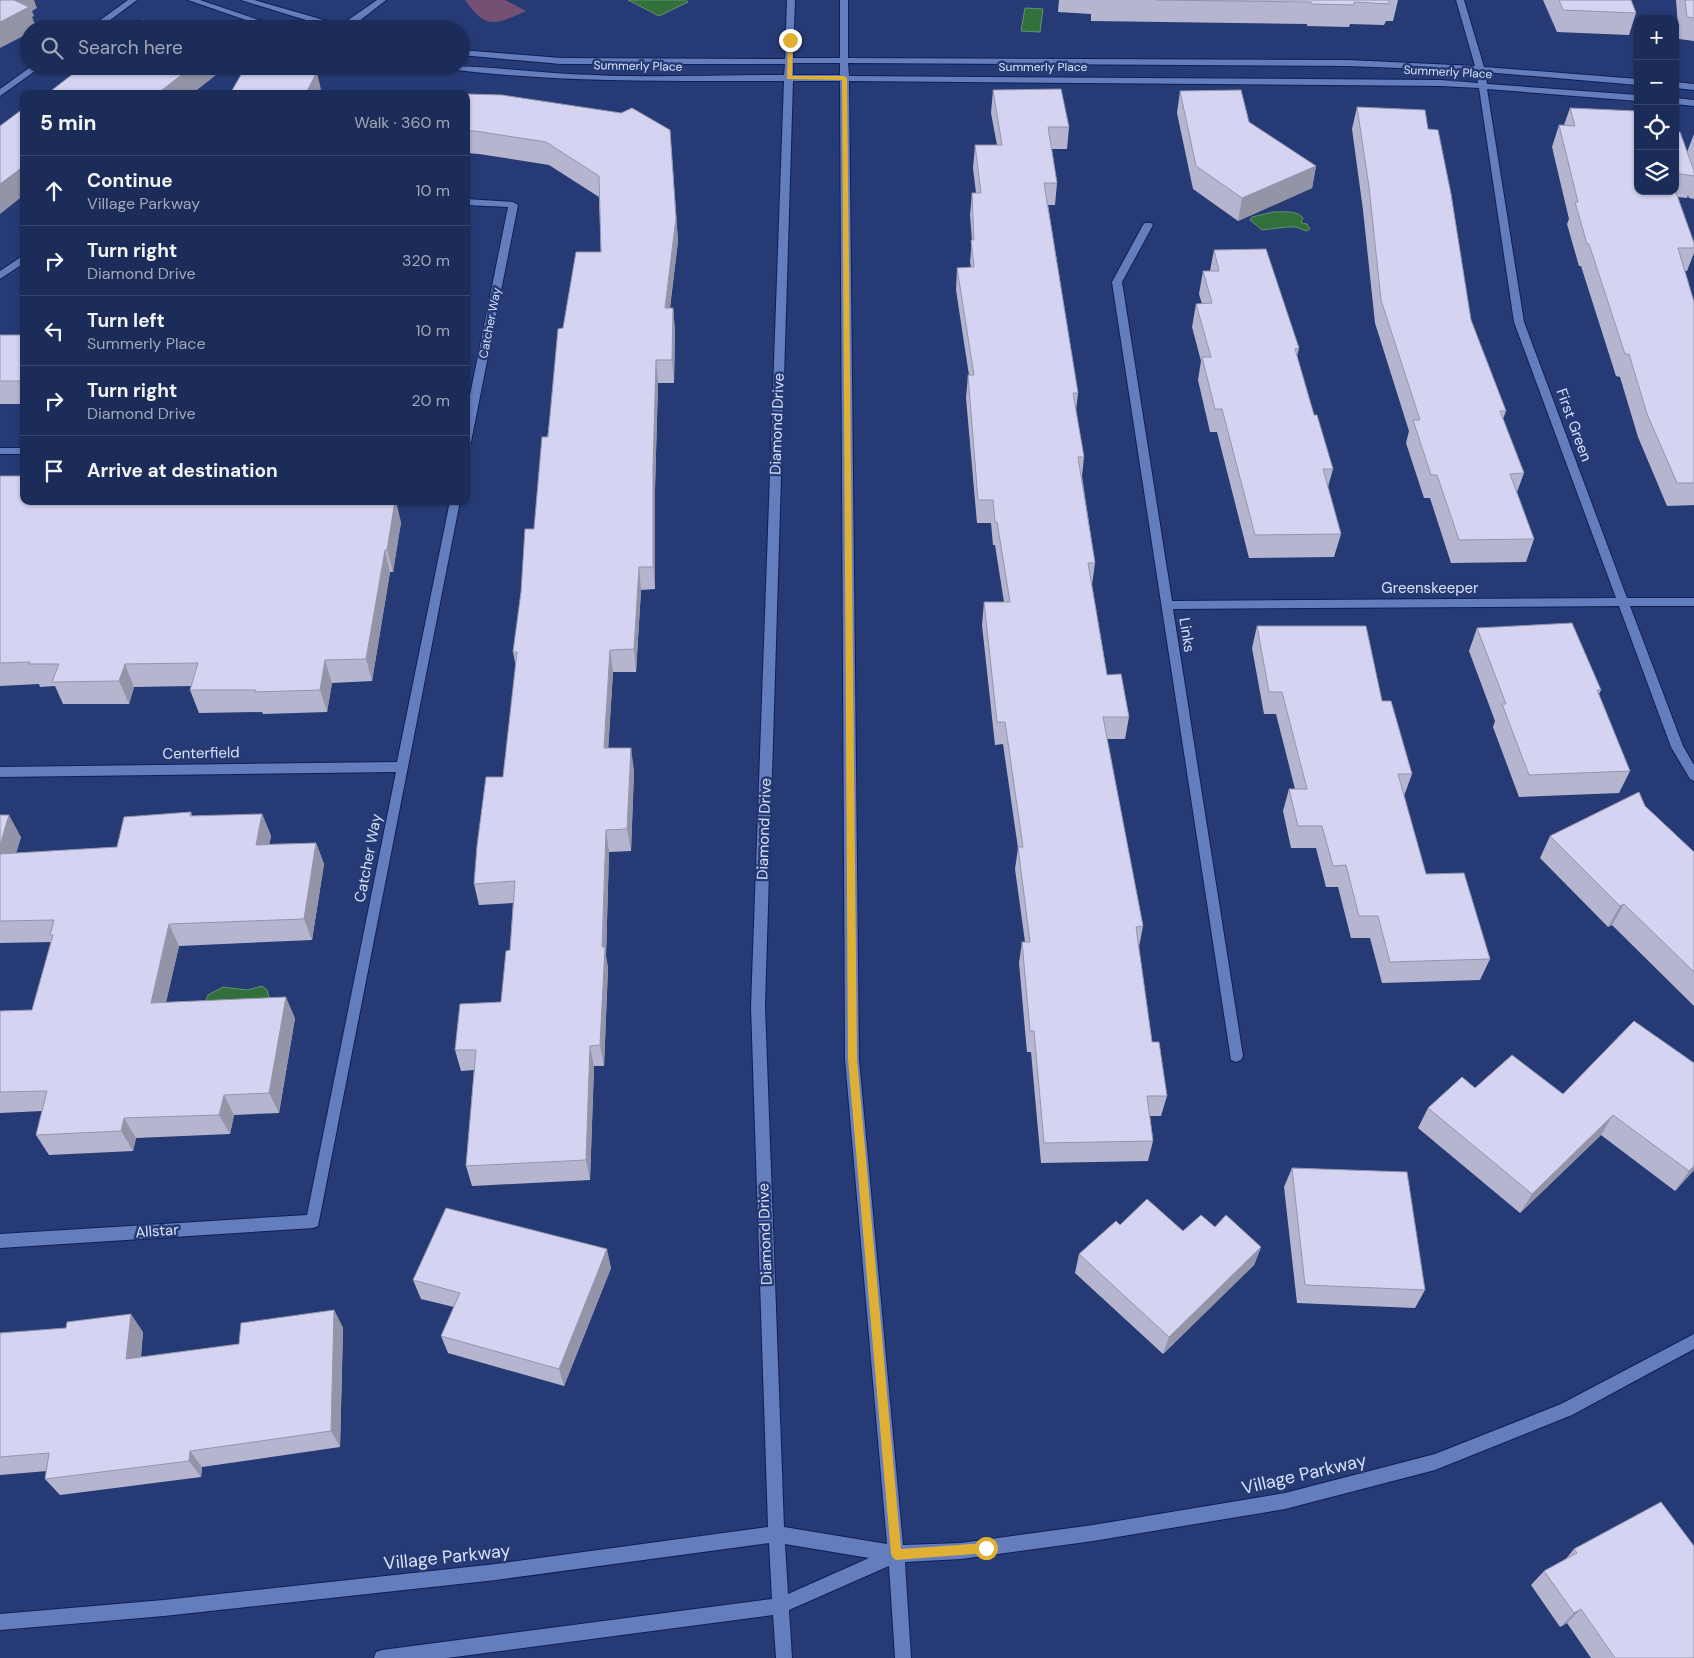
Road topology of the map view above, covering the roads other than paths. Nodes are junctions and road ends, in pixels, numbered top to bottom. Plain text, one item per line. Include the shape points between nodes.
1 (133, 0) edge
2 (192, 0) edge
3 (245, 0) edge
4 (382, 0) edge
5 (791, 0) edge
6 (844, 0) edge
7 (1460, 0) edge
8 (105, 20) edge
9 (253, 20) edge
10 (313, 20) edge
11 (356, 20) edge
12 (470, 53) edge
13 (844, 60) junction
14 (790, 61) junction
15 (470, 69) edge
16 (1480, 69) junction
17 (25, 75) edge
18 (789, 78) junction
19 (844, 78) junction
20 (1634, 82) edge
21 (1679, 85) edge
22 (1482, 86) junction
23 (1694, 87) edge
24 (0, 93) edge
25 (1634, 98) edge
26 (1679, 101) edge
27 (1694, 103) edge
28 (470, 202) edge
29 (1148, 225) dead end
30 (20, 261) edge
31 (0, 276) edge
32 (470, 422) edge
33 (0, 451) edge
34 (20, 451) edge
35 (453, 505) edge
36 (1623, 601) junction
37 (1694, 602) edge
38 (1167, 605) junction
39 (402, 766) junction
40 (0, 772) edge
41 (1694, 776) edge
42 (1236, 1056) dead end
43 (313, 1221) joint
44 (0, 1241) edge
45 (1694, 1341) edge
46 (776, 1534) junction
47 (896, 1554) junction
48 (780, 1606) junction
49 (0, 1622) edge
50 (382, 1658) edge
51 (784, 1658) edge
52 (903, 1658) edge

1 - 8 street
2 - 9 street
3 - 10 street
4 - 11 street
5 - 14 street, Diamond Drive
6 - 13 street
7 - 16 street, First Green
12 - 14 street, Summerly Place via 561,61
13 - 14 street, Summerly Place
13 - 16 street, Summerly Place via 1214,61
13 - 19 street
14 - 18 street, Diamond Drive
15 - 18 street, Summerly Place via 595,78
16 - 20 street, Summerly Place
16 - 22 street, First Green
17 - 24 street
18 - 19 street, Summerly Place
18 - 46 street, Diamond Drive via 758,1006
19 - 22 street, Summerly Place via 1393,82
19 - 47 street via 852,1059
21 - 23 street
22 - 25 street, Summerly Place
22 - 36 street, First Green via 1520,322
26 - 27 street
28 - 32 street, Catcher Way via 513,205
29 - 38 street, Links via 1117,282
30 - 31 street
33 - 34 street
35 - 39 street, Catcher Way
36 - 37 street, Greenskeeper
36 - 38 street, Greenskeeper
36 - 41 street, First Green via 1677,747
38 - 42 street, Links
39 - 40 street, Centerfield
39 - 43 street, Catcher Way
43 - 44 street, Allstar
45 - 47 street, Village Parkway via 1566,1410 1435,1462 1285,1501 986,1548
46 - 47 street, Village Parkway
46 - 48 street, Diamond Drive
46 - 49 street, Village Parkway via 486,1573 164,1608
47 - 48 street, Village Parkway
47 - 52 street
48 - 50 street, Village Parkway
48 - 51 street, Diamond Drive

